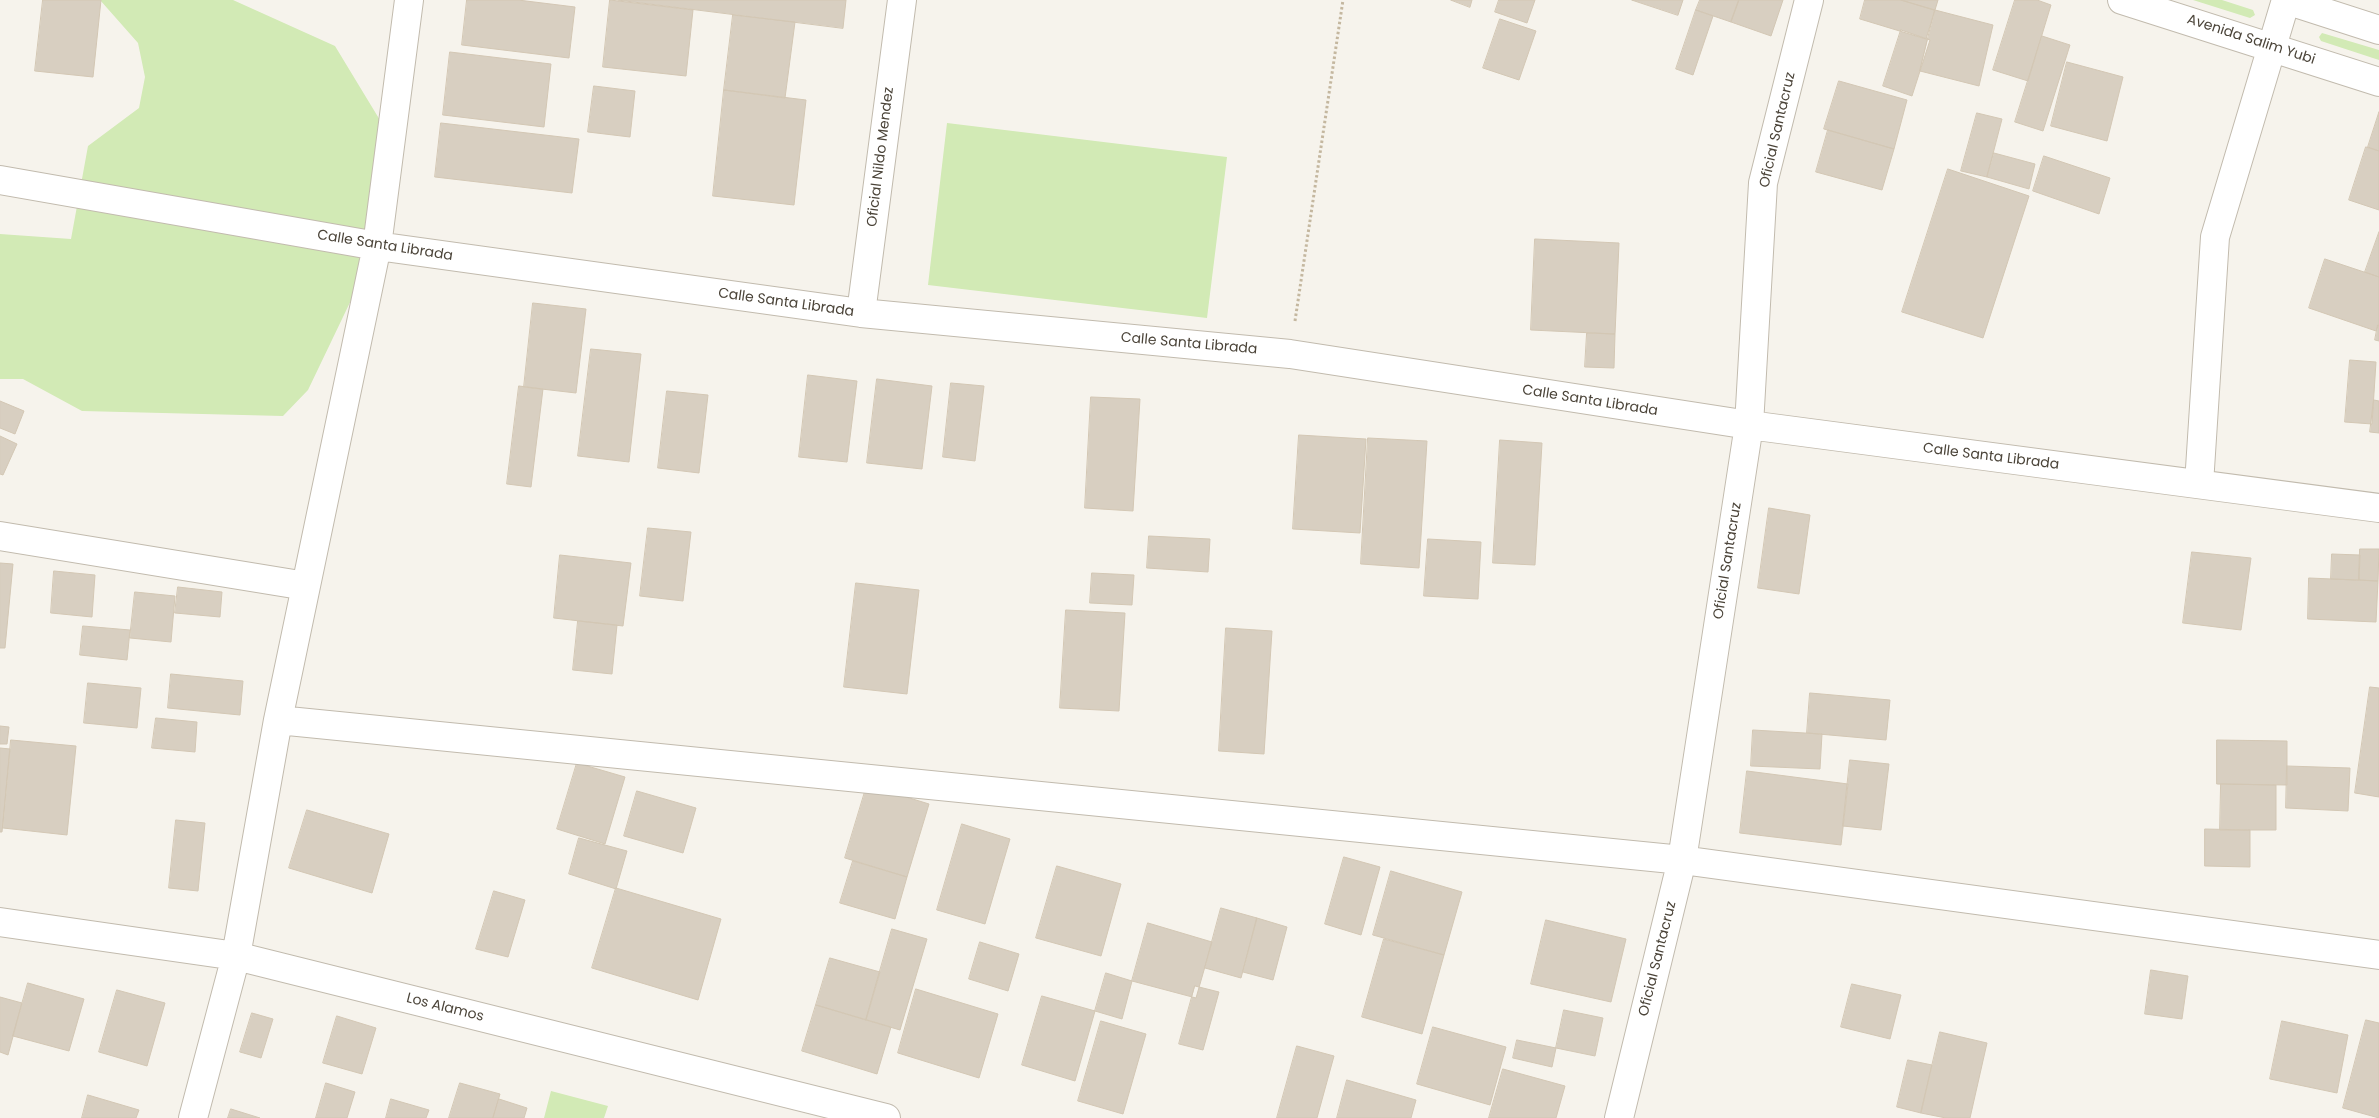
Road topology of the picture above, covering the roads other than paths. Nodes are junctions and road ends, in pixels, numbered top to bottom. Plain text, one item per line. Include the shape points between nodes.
1 (409, 0) edge
2 (902, 0) edge
3 (1809, 0) edge
4 (2122, 0) edge
5 (2286, 0) edge
6 (2379, 30) edge
7 (2271, 46) junction
8 (2379, 82) edge
9 (0, 180) edge
10 (377, 246) junction
11 (861, 313) junction
12 (1748, 425) junction
13 (2199, 484) junction
14 (2379, 508) edge
15 (0, 536) edge
16 (306, 586) junction
17 (278, 720) junction
18 (1682, 860) junction
19 (0, 922) edge
20 (2379, 955) edge
21 (236, 956) junction
22 (194, 1118) edge
23 (886, 1118) edge
24 (1619, 1118) edge

1 - 10 street
2 - 11 street, Oficial Nildo Mendez
3 - 12 street, Oficial Santacruz via 1763,183
4 - 7 street, Avenida Salim Yubi
5 - 6 street
5 - 7 street
7 - 8 street, Avenida Salim Yubi
7 - 13 street via 2215,237
9 - 10 street, Calle Santa Librada
10 - 11 street, Calle Santa Librada
10 - 16 street
11 - 12 street, Calle Santa Librada via 1290,354
12 - 13 street, Calle Santa Librada
12 - 18 street, Oficial Santacruz
13 - 14 street, Calle Santa Librada
15 - 16 street
16 - 17 street
17 - 18 street
17 - 21 street
18 - 20 street
18 - 24 street, Oficial Santacruz
19 - 21 street, Los Alamos
21 - 22 street
21 - 23 street, Los Alamos

